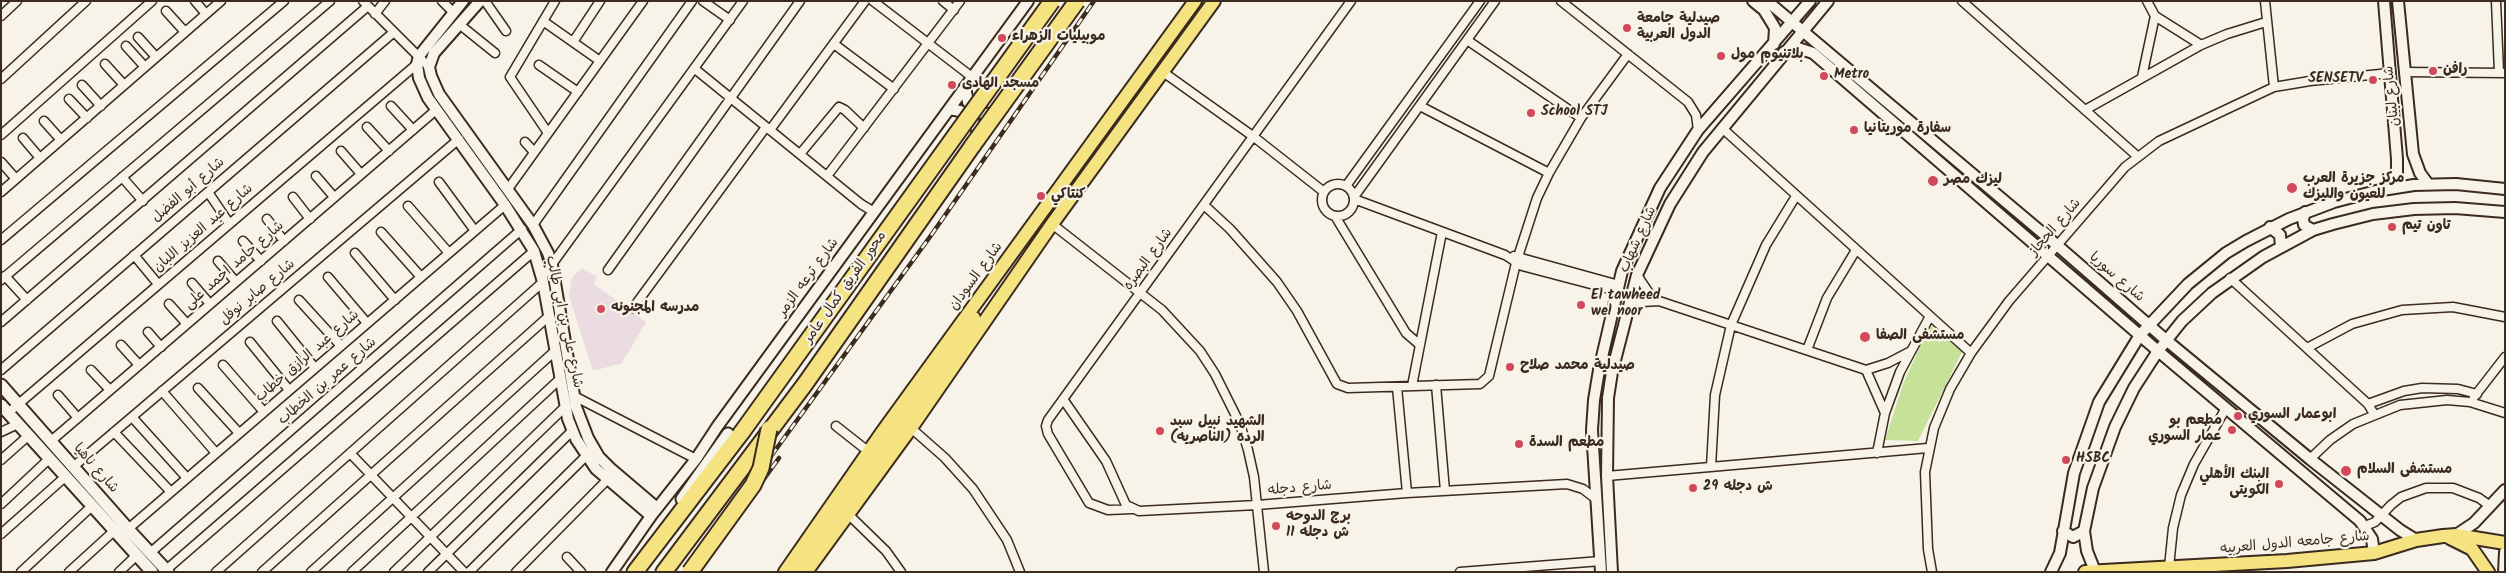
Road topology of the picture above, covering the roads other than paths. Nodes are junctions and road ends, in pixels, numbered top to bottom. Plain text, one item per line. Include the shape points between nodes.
1 (17, 1) edge
2 (86, 1) edge
3 (152, 1) edge
4 (194, 1) edge
5 (221, 1) edge
6 (284, 1) edge
7 (330, 1) edge
8 (385, 1) edge
9 (442, 1) edge
10 (463, 1) edge
11 (480, 1) edge
12 (485, 1) edge
13 (555, 1) edge
14 (600, 1) edge
15 (643, 1) edge
16 (692, 1) edge
17 (704, 1) edge
18 (743, 1) edge
19 (800, 1) edge
20 (865, 1) edge
21 (873, 1) edge
22 (943, 1) edge
23 (960, 1) edge
24 (1028, 1) edge
25 (1052, 1) edge
26 (1076, 1) edge
27 (1195, 1) edge
28 (1214, 1) edge
29 (1351, 1) edge
30 (1480, 1) edge
31 (1495, 1) edge
32 (1561, 1) edge
33 (1753, 1) edge
34 (1767, 1) edge
35 (1828, 1) edge
36 (1962, 1) edge
37 (2147, 1) edge
38 (2265, 1) edge
39 (2384, 1) edge
40 (2398, 1) edge
41 (2496, 1) edge
42 (1810, 2) edge
43 (366, 4) edge
44 (954, 10) junction
45 (1820, 10) junction
46 (166, 11) dead end
47 (454, 12) junction
48 (206, 14) junction
49 (375, 14) junction
50 (1, 16) edge
51 (2155, 16) junction
52 (730, 20) junction
53 (543, 21) junction
54 (2266, 22) junction
55 (1792, 23) junction
56 (460, 24) junction
57 (506, 31) dead end
58 (1803, 31) junction
59 (185, 32) junction
60 (394, 32) junction
61 (138, 37) dead end
62 (1467, 40) junction
63 (573, 42) junction
64 (834, 44) junction
65 (929, 44) junction
66 (1774, 44) junction
67 (2201, 45) junction
68 (126, 46) dead end
69 (1784, 52) junction
70 (495, 53) dead end
71 (1628, 54) junction
72 (156, 57) junction
73 (418, 60) junction
74 (600, 61) junction
75 (105, 64) dead end
76 (1151, 64) junction
77 (539, 65) dead end
78 (429, 66) junction
79 (145, 67) junction
80 (695, 69) junction
81 (1163, 72) junction
82 (2404, 72) junction
83 (2502, 72) edge
84 (2390, 73) junction
85 (972, 77) junction
86 (2142, 77) junction
87 (1, 79) edge
88 (82, 84) dead end
89 (124, 85) junction
90 (965, 87) junction
91 (2274, 87) junction
92 (894, 89) junction
93 (578, 92) junction
94 (1878, 94) junction
95 (730, 98) junction
96 (69, 99) dead end
97 (1871, 103) junction
98 (101, 106) junction
99 (391, 106) dead end
100 (1420, 106) junction
101 (949, 109) junction
102 (436, 110) junction
103 (2085, 110) junction
104 (1000, 113) dead end
105 (87, 118) junction
106 (1581, 118) junction
107 (44, 121) dead end
108 (367, 127) dead end
109 (864, 128) junction
110 (1722, 128) junction
111 (768, 129) junction
112 (413, 130) junction
113 (1698, 130) junction
114 (548, 133) junction
115 (1, 135) edge
116 (1254, 137) junction
117 (23, 138) dead end
118 (459, 139) junction
119 (61, 140) junction
120 (525, 142) dead end
121 (978, 144) dead end
122 (341, 151) dead end
123 (388, 151) junction
124 (534, 152) junction
125 (800, 154) junction
126 (2413, 154) junction
127 (2137, 156) junction
128 (40, 158) junction
129 (2397, 160) junction
130 (1, 162) edge
131 (1548, 173) junction
132 (361, 174) junction
133 (316, 176) dead end
134 (827, 176) junction
135 (122, 178) junction
136 (16, 179) junction
137 (439, 182) dead end
138 (2428, 184) junction
139 (1346, 186) junction
140 (2395, 188) junction
141 (2505, 188) edge
142 (508, 189) junction
143 (1, 192) edge
144 (208, 192) junction
145 (1324, 192) junction
146 (1796, 196) junction
147 (293, 197) dead end
148 (334, 198) junction
149 (1354, 198) junction
150 (143, 200) junction
151 (505, 204) junction
152 (1204, 205) junction
153 (408, 206) dead end
154 (874, 212) junction
155 (2305, 212) junction
156 (2505, 212) edge
157 (1335, 216) junction
158 (267, 219) dead end
159 (310, 219) junction
160 (229, 223) junction
161 (1052, 224) junction
162 (533, 225) junction
163 (2270, 228) junction
164 (522, 229) junction
165 (2313, 230) junction
166 (475, 231) junction
167 (381, 232) dead end
168 (1442, 232) junction
169 (1, 240) edge
170 (243, 241) dead end
171 (284, 241) junction
172 (2058, 246) junction
173 (2281, 247) junction
174 (1856, 250) junction
175 (534, 251) junction
176 (355, 253) dead end
177 (449, 253) junction
178 (134, 256) junction
179 (2049, 256) junction
180 (218, 260) dead end
181 (1517, 260) junction
182 (261, 261) junction
183 (552, 265) junction
184 (608, 270) dead end
185 (1637, 275) junction
186 (328, 277) dead end
187 (421, 277) junction
188 (3, 278) edge
189 (2230, 278) junction
190 (542, 280) junction
191 (236, 282) junction
192 (192, 283) dead end
193 (158, 284) junction
194 (1618, 288) junction
195 (1141, 293) junction
196 (27, 300) junction
197 (299, 300) dead end
198 (395, 300) junction
199 (978, 301) junction
200 (1659, 301) junction
201 (169, 304) dead end
202 (210, 304) junction
203 (633, 308) dead end
204 (1627, 311) junction
205 (549, 316) junction
206 (1930, 316) junction
207 (2505, 317) edge
208 (1, 322) edge
209 (277, 322) dead end
210 (367, 323) junction
211 (187, 324) junction
212 (1731, 325) junction
213 (2148, 325) junction
214 (148, 332) dead end
215 (2140, 335) junction
216 (2166, 340) junction
217 (250, 342) dead end
218 (121, 345) dead end
219 (1420, 345) junction
220 (341, 346) junction
221 (161, 347) junction
222 (2307, 348) junction
223 (556, 350) junction
224 (1807, 350) junction
225 (2158, 351) junction
226 (1909, 352) junction
227 (1971, 353) junction
228 (2505, 357) edge
229 (139, 365) junction
230 (224, 365) dead end
231 (315, 368) junction
232 (1, 370) edge
233 (92, 370) dead end
234 (1866, 370) junction
235 (561, 378) junction
236 (1, 385) edge
237 (1436, 385) junction
238 (1397, 386) junction
239 (1412, 386) junction
240 (198, 388) dead end
241 (110, 390) junction
242 (289, 390) junction
243 (162, 391) junction
244 (2476, 394) junction
245 (58, 395) dead end
246 (574, 396) junction
247 (1063, 399) junction
248 (2470, 402) junction
249 (19, 404) junction
250 (2368, 404) junction
251 (566, 406) junction
252 (2226, 408) junction
253 (5, 409) edge
254 (264, 412) junction
255 (1886, 413) junction
256 (2505, 413) edge
257 (2374, 414) junction
258 (132, 417) junction
259 (78, 418) junction
260 (18, 424) junction
261 (836, 426) dead end
262 (911, 428) junction
263 (769, 429) junction
264 (572, 431) junction
265 (1, 432) edge
266 (114, 432) junction
267 (239, 433) junction
268 (728, 434) dead end
269 (28, 436) junction
270 (51, 441) junction
271 (1928, 448) junction
272 (869, 452) junction
273 (350, 453) junction
274 (1877, 453) junction
275 (216, 454) junction
276 (587, 455) junction
277 (696, 459) junction
278 (2310, 459) junction
279 (1, 460) edge
280 (49, 460) junction
281 (73, 467) junction
282 (1711, 467) junction
283 (371, 475) junction
284 (1607, 476) junction
285 (65, 477) junction
286 (187, 478) junction
287 (607, 480) junction
288 (1445, 491) junction
289 (171, 492) junction
290 (1406, 492) junction
291 (2503, 495) edge
292 (392, 498) junction
293 (1596, 499) junction
294 (1, 504) edge
295 (1257, 505) junction
296 (92, 506) junction
297 (2490, 506) junction
298 (658, 508) junction
299 (1132, 509) junction
300 (848, 514) junction
301 (2382, 514) junction
302 (651, 516) junction
303 (410, 518) junction
304 (2365, 526) junction
305 (128, 529) junction
306 (114, 531) junction
307 (2063, 531) junction
308 (2084, 531) junction
309 (1, 534) edge
310 (2451, 536) junction
311 (430, 537) junction
312 (2416, 540) junction
313 (2505, 543) edge
314 (2505, 552) edge
315 (150, 553) junction
316 (2374, 553) junction
317 (446, 554) junction
318 (137, 555) junction
319 (566, 557) dead end
320 (1601, 566) edge
321 (2169, 567) junction
322 (2196, 569) edge
323 (521, 570) edge
324 (167, 571) edge
325 (2090, 571) edge
326 (21, 572) edge
327 (70, 572) edge
328 (119, 572) edge
329 (152, 572) edge
330 (216, 572) edge
331 (262, 572) edge
332 (311, 572) edge
333 (352, 572) edge
334 (394, 572) edge
335 (428, 572) edge
336 (464, 572) edge
337 (469, 572) edge
338 (581, 572) edge
339 (612, 572) edge
340 (631, 572) edge
341 (635, 572) edge
342 (664, 572) edge
343 (690, 572) edge
344 (785, 572) edge
345 (796, 572) edge
346 (806, 572) edge
347 (901, 572) edge
348 (1020, 572) edge
349 (1264, 572) edge
350 (1460, 572) edge
351 (1612, 572) edge
352 (1932, 572) edge
353 (2051, 572) edge
354 (2488, 572) edge
355 (2504, 572) edge

1 - 50 street
2 - 87 street
3 - 115 street
4 - 48 street
5 - 48 street
6 - 169 street
7 - 135 street
8 - 49 street
9 - 47 street
10 - 47 street
11 - 56 street
12 - 57 street
13 - 53 street
14 - 63 street
15 - 74 street
16 - 162 street
17 - 52 street
18 - 52 street
19 - 95 street
20 - 64 street
21 - 65 street
22 - 44 street
23 - 44 street
24 - 85 street, شارع ترعه الزمر
25 - 341 highway, محور الفريق كمال عامر, bridge via 788,371
26 - 263 highway, محور الفريق كمال عامر, bridge via 805,384
27 - 76 main road, شارع السودان
28 - 81 main road
29 - 116 street, شارع البصره
30 - 139 street
31 - 62 street
32 - 71 street
33 - 66 street via 1764,10 1775,28
34 - 55 street
35 - 45 street, شارع شهاب
36 - 103 street
37 - 51 street
38 - 54 street
39 - 84 street, شارع لبنان
40 - 82 street, شارع لبنان
41 - 83 street
42 - 45 street via 1812,9
42 - 55 street, شارع شهاب
43 - 49 street
43 - 150 street
44 - 65 street
45 - 58 street, شارع شهاب
46 - 59 street
47 - 73 street
48 - 59 street
49 - 60 street
51 - 67 street
51 - 86 street
52 - 80 street
53 - 63 street
53 - 114 street via 510,77
54 - 67 street
54 - 91 street
55 - 58 street, شارع سوريا
55 - 66 street, شارع شهاب
56 - 70 street
56 - 78 street via 434,53
58 - 69 street, شارع شهاب
58 - 94 street, شارع سوريا
59 - 72 street
60 - 73 street
60 - 144 street, شارع أبو الفضل
61 - 72 street
62 - 100 street
62 - 106 street
63 - 74 street
64 - 92 street
64 - 111 street
65 - 85 street
65 - 92 street
66 - 113 street, شارع شهاب
67 - 86 street
68 - 79 street
69 - 97 street, شارع سوريا via 1798,48 1813,53
69 - 110 street, شارع شهاب
71 - 106 street
71 - 113 street via 1688,102 1696,115
72 - 79 street
73 - 78 street
73 - 102 street, شارع على بن ابى طالب via 423,88
73 - 160 street, شارع عبد العزيز اللبان
74 - 93 street
75 - 89 street
76 - 81 main road
76 - 199 main road, شارع السودان
77 - 93 street
78 - 142 street, شارع على بن ابى طالب via 435,89
79 - 89 street
80 - 95 street
80 - 183 street
81 - 116 street
81 - 161 main road
82 - 83 street
82 - 126 street, شارع لبنان
84 - 91 street, شارع الحجاز
84 - 129 street, شارع لبنان
85 - 90 street, شارع ترعه الزمر
86 - 103 street
88 - 98 street
89 - 98 street
90 - 101 street, شارع ترعه الزمر
90 - 104 street via 968,102 975,110 985,114
91 - 127 street, شارع الحجاز via 2159,141
92 - 109 street
93 - 114 street
94 - 97 street
94 - 172 street, شارع سوريا
95 - 111 street
95 - 184 street
96 - 105 street
97 - 179 street, شارع سوريا
98 - 105 street
99 - 112 street
100 - 131 street
100 - 149 street
101 - 121 street via 960,111 972,120 979,134
101 - 154 street, شارع ترعه الزمر
102 - 112 street, شارع حامد احمد على
102 - 118 street, شارع على بن ابى طالب
103 - 127 street
105 - 119 street
106 - 131 street
107 - 119 street
108 - 123 street
109 - 125 street via 845,110 838,108
109 - 134 street
110 - 146 street
110 - 185 street, شارع شهاب via 1670,204
111 - 125 street
111 - 203 street
112 - 123 street, شارع حامد احمد على
113 - 194 street, شارع شهاب via 1660,188 1622,271
114 - 124 street
116 - 145 street
116 - 152 street, شارع البصره
117 - 128 street
118 - 151 street, شارع على بن ابى طالب
118 - 243 street, شارع صابر نوفل
119 - 128 street
120 - 124 street
122 - 132 street
123 - 132 street, شارع حامد احمد على
124 - 142 street
125 - 134 street
126 - 129 street via 2406,161
126 - 138 street, شارع لبنان
127 - 172 street, شارع الحجاز
128 - 136 street
129 - 140 street, شارع لبنان
130 - 136 street
131 - 181 street
132 - 148 street, شارع حامد احمد على
133 - 148 street
134 - 154 street
135 - 150 street
135 - 188 street
136 - 143 street
137 - 166 street
138 - 140 street
138 - 141 street
139 - 145 street via 1330,186
139 - 149 street
140 - 155 street
142 - 162 street, شارع على بن ابى طالب
144 - 160 street
144 - 178 street, شارع أبو الفضل
145 - 157 street via 1322,204 1329,214
146 - 174 street
146 - 212 street via 1761,254
147 - 159 street
148 - 159 street, شارع حامد احمد على
149 - 157 street via 1346,214
149 - 168 street
150 - 196 street
151 - 164 street, شارع على بن ابى طالب
151 - 166 street, شارع عبد الرازق خطاب
152 - 195 street, شارع البصره
152 - 238 street via 1277,282 1297,311 1337,384 1348,388
153 - 177 street
154 - 277 street, شارع ترعه الزمر
155 - 163 street
155 - 165 street via 2304,225
156 - 165 street via 2414,209 2352,219
157 - 219 street via 1406,333
158 - 171 street
159 - 171 street, شارع حامد احمد على
160 - 193 street, شارع عبد العزيز اللبان
161 - 195 street
161 - 262 main road
162 - 183 street, شارع على بن ابى طالب
163 - 173 street via 2280,235
163 - 213 street via 2207,268
164 - 175 street, شارع على بن ابى طالب
164 - 315 street, شارع عمر بن الخطاب
165 - 173 street
166 - 177 street, شارع عبد الرازق خطاب
167 - 187 street
168 - 181 street
168 - 219 street
170 - 182 street
171 - 182 street, شارع حامد احمد على
172 - 179 street, شارع الحجاز
172 - 213 street, شارع سوريا
173 - 189 street
174 - 206 street
174 - 224 street via 1827,298
175 - 190 street, شارع على بن ابى طالب
175 - 324 street
176 - 198 street
177 - 187 street, شارع عبد الرازق خطاب
178 - 193 street
178 - 232 street, شارع أبو الفضل
179 - 215 street, شارع سوريا
179 - 227 street, شارع الحجاز via 2009,301
180 - 191 street
181 - 194 street
181 - 237 street via 1486,380 1480,384
182 - 191 street, شارع حامد احمد على
183 - 190 street
183 - 246 street, شارع على بن ابى طالب
185 - 200 street
185 - 204 street, شارع شهاب
186 - 210 street
187 - 198 street, شارع عبد الرازق خطاب
188 - 196 street
189 - 216 street via 2196,306
189 - 222 street
190 - 205 street, شارع على بن ابى طالب
190 - 273 street
191 - 202 street, شارع حامد احمد على
192 - 202 street
193 - 249 street, شارع عبد العزيز اللبان
194 - 293 street, شارع شهاب via 1594,400 1592,430
195 - 247 street, شارع البصره
195 - 295 street via 1182,330 1216,374 1243,433
196 - 208 street
197 - 220 street
198 - 210 street, شارع عبد الرازق خطاب
199 - 272 main road, شارع السودان
199 - 345 main road via 974,318 962,337
200 - 204 street via 1642,302
200 - 212 street
201 - 211 street
202 - 211 street, شارع حامد احمد على
204 - 284 street, شارع شهاب via 1608,398
205 - 223 street, شارع على بن ابى طالب
205 - 283 street
206 - 226 street
206 - 227 street
207 - 222 street via 2453,307 2402,310 2352,324
209 - 231 street
210 - 220 street, شارع عبد الرازق خطاب
211 - 221 street, شارع حامد احمد على
212 - 224 street
212 - 282 street via 1715,395
213 - 215 street
213 - 216 street, شارع سوريا
214 - 221 street
215 - 225 street, شارع سوريا
215 - 307 street via 2099,402 2089,425 2074,473
216 - 225 street
216 - 278 street, شارع سوريا
217 - 242 street
218 - 229 street
219 - 239 street
220 - 231 street, شارع عبد الرازق خطاب
221 - 229 street, شارع حامد احمد على
222 - 250 street
223 - 235 street, شارع على بن ابى طالب
223 - 292 street
224 - 234 street
225 - 252 street, شارع سوريا
225 - 308 street via 2134,388 2106,447
226 - 234 street
226 - 255 street
227 - 271 street, شارع الحجاز via 1950,389
228 - 244 street
229 - 241 street, شارع حامد احمد على
230 - 254 street
231 - 242 street, شارع عبد الرازق خطاب
233 - 241 street
234 - 255 street
235 - 251 street, شارع على بن ابى طالب
235 - 303 street
236 - 249 main road, شارع ناهيا
237 - 239 street
237 - 288 street
238 - 239 street
238 - 290 street
240 - 267 street
241 - 259 street, شارع حامد احمد على
242 - 254 street, شارع عبد الرازق خطاب
243 - 258 street, شارع صابر نوفل
243 - 275 street
244 - 248 street
244 - 250 street via 2458,389 2422,388
245 - 259 street
246 - 277 street
246 - 298 street, شارع على بن ابى طالب via 582,426 599,457
247 - 299 street via 1097,446 1118,482 1126,505
247 - 299 street, شارع البصره via 1046,426 1085,500 1101,509
248 - 256 street
248 - 257 street via 2423,401
249 - 253 street, شارع عبد العزيز اللبان
249 - 270 main road, شارع ناهيا
250 - 257 street
251 - 264 street, شارع على بن ابى طالب
251 - 311 street
252 - 304 street, شارع سوريا
252 - 321 street via 2194,464 2181,495
253 - 260 main road, شارع ناهيا
254 - 267 street, شارع عبد الرازق خطاب
255 - 274 street
257 - 278 street via 2345,429
258 - 266 street, شارع صابر نوفل
258 - 286 street
259 - 270 street, شارع حامد احمد على
260 - 265 street
260 - 269 main road, شارع ناهيا
261 - 272 street
262 - 300 main road
262 - 348 street via 973,489 1007,540
263 - 342 highway, محور الفريق كمال عامر
263 - 343 highway, bridge via 761,468 753,485
264 - 276 street, شارع على بن ابى طالب
264 - 317 street
266 - 281 street, شارع صابر نوفل
266 - 289 street
267 - 275 street, شارع عبد الرازق خطاب
268 - 340 main road
269 - 279 street
269 - 280 main road, شارع ناهيا
270 - 281 main road, شارع ناهيا
271 - 274 street
271 - 352 street, شارع الحجاز via 1925,496
272 - 344 main road, شارع السودان
273 - 283 street
273 - 330 street
274 - 282 street
275 - 286 street, شارع عبد الرازق خطاب
276 - 287 street, شارع على بن ابى طالب
276 - 337 street
277 - 298 street, شارع ترعه الزمر
278 - 301 street, شارع سوريا
280 - 285 main road, شارع ناهيا
280 - 294 street
281 - 305 main road, شارع ناهيا
282 - 284 street
283 - 292 street
283 - 331 street
284 - 351 street, شارع شهاب
285 - 296 main road, شارع ناهيا
285 - 309 street
286 - 289 street, شارع عبد الرازق خطاب
287 - 302 street, شارع على بن ابى طالب
287 - 323 street
288 - 290 street, شارع دجله
288 - 293 street, شارع دجله via 1567,484 1583,489
289 - 305 street, شارع عبد الرازق خطاب
290 - 295 street, شارع دجله
291 - 297 street
292 - 303 street
292 - 332 street
293 - 320 street, شارع شهاب
295 - 299 street, شارع دجله
295 - 349 street
296 - 306 main road, شارع ناهيا
296 - 326 street
297 - 301 street via 2466,492 2439,487 2407,494
297 - 310 street via 2474,523
298 - 302 street, شارع ترعه الزمر
300 - 346 main road
300 - 347 street
301 - 304 street
301 - 312 street, شارع سوريا
302 - 339 street, شارع ترعه الزمر
303 - 311 street
303 - 333 street
304 - 316 street, شارع سوريا via 2372,539
305 - 315 main road, شارع ناهيا
306 - 318 main road, شارع ناهيا
306 - 327 street
307 - 308 street via 2073,537
307 - 353 street via 2059,559
308 - 325 street
310 - 312 main road, شارع جامعه الدول العربيه
310 - 313 main road, شارع جامعه الدول العربيه
310 - 354 main road via 2472,549
311 - 317 street
311 - 334 street
312 - 316 main road, شارع جامعه الدول العربيه
314 - 355 street
315 - 324 main road, شارع ناهيا
316 - 322 main road, شارع جامعه الدول العربيه
317 - 335 street
317 - 336 street
318 - 328 street
318 - 329 main road, شارع ناهيا
319 - 338 street
320 - 350 street
321 - 322 main road, شارع جامعه الدول العربيه
321 - 325 main road, شارع جامعه الدول العربيه

